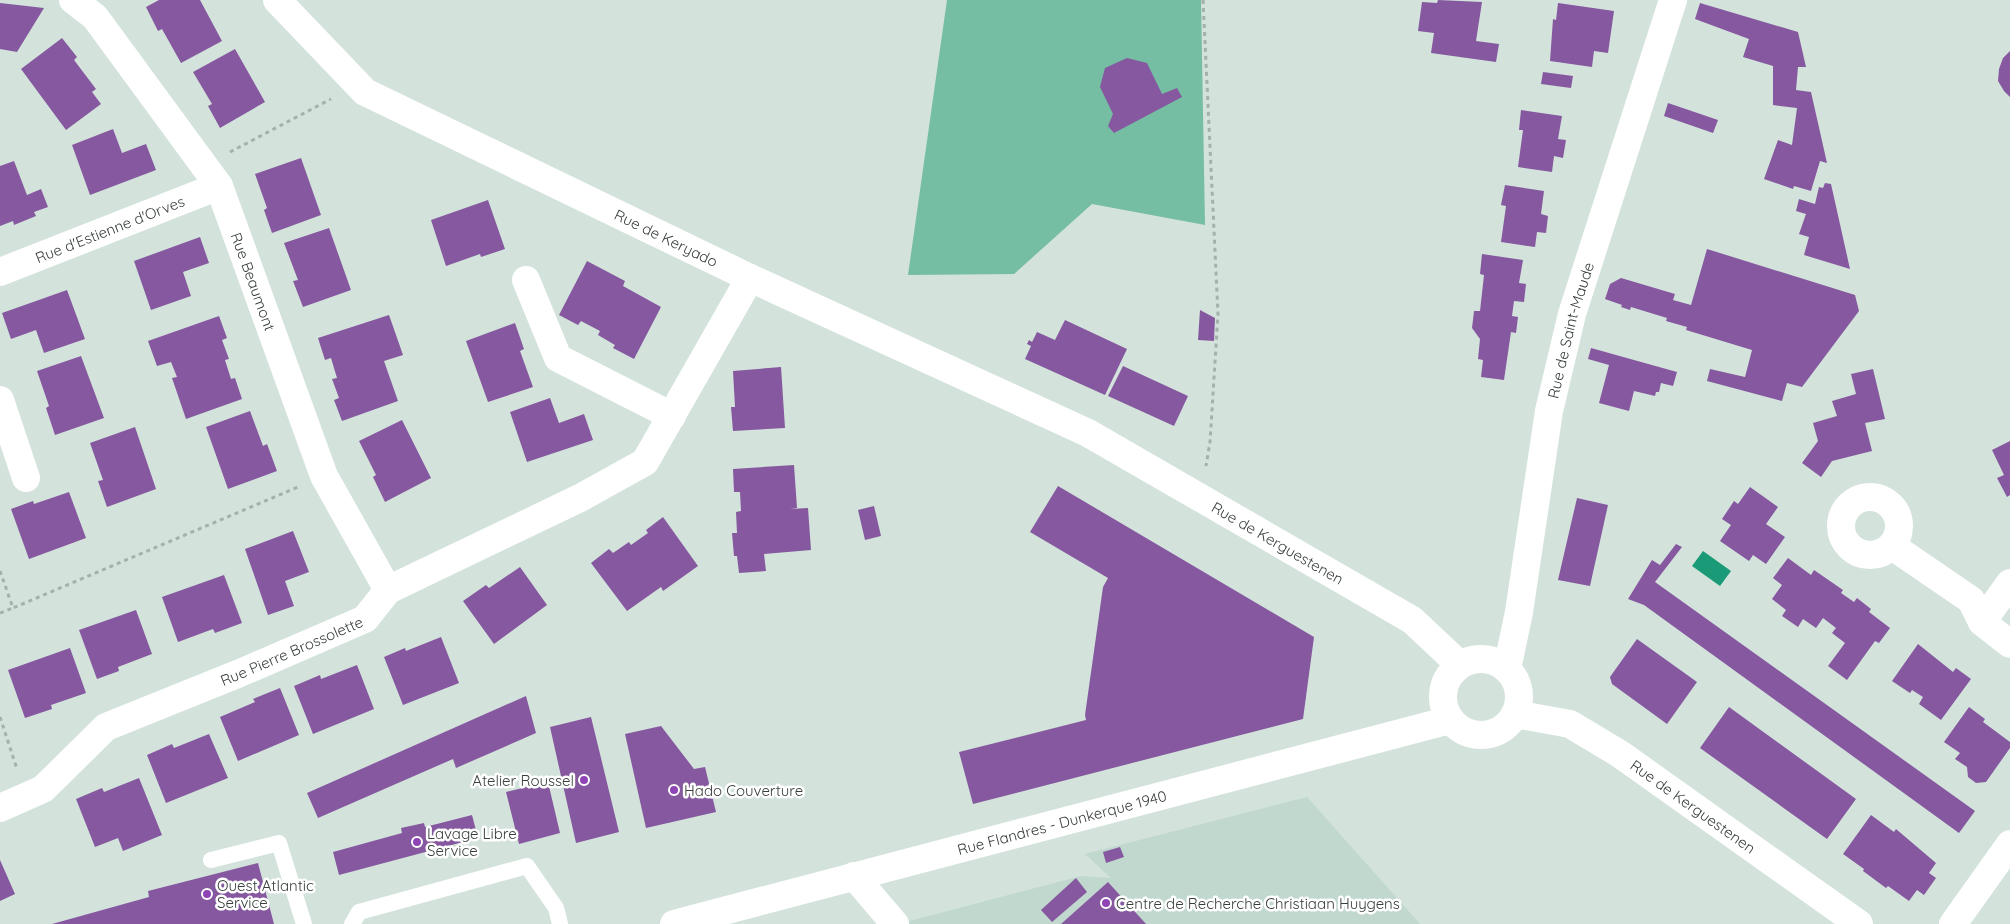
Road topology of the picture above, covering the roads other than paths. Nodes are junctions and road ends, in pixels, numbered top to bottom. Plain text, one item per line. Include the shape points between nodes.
1 (73, 0) edge
2 (277, 0) edge
3 (1673, 0) edge
4 (211, 176) junction
5 (0, 272) edge
6 (750, 278) junction
7 (526, 280) dead end
8 (0, 400) edge
9 (672, 416) junction
10 (1088, 433) joint
11 (26, 478) dead end
12 (1892, 546) dead end
13 (2010, 583) edge
14 (388, 590) junction
15 (1982, 622) junction
16 (2010, 644) edge
17 (1460, 665) junction
18 (1507, 669) junction
19 (1515, 714) junction
20 (1450, 720) junction
21 (0, 808) edge
22 (2010, 844) edge
23 (212, 860) dead end
24 (854, 876) junction
25 (304, 924) edge
26 (352, 924) edge
27 (560, 924) edge
28 (674, 924) edge
29 (895, 924) edge
30 (1859, 924) edge
31 (1953, 924) edge

1 - 4 street, Rue Beaumont via 95,17
2 - 6 street, Rue de Keryado via 365,92
3 - 18 street, Rue de Saint-Maude via 1572,314 1549,411 1519,612
4 - 5 street, Rue d'Estienne d'Orves
4 - 14 street, Rue Beaumont via 324,476
6 - 9 street, Rue Pierre Brossolette
6 - 10 street, Rue de Keryado
7 - 9 street via 558,358
8 - 11 street
9 - 14 street, Rue Pierre Brossolette via 645,462 580,498
10 - 17 street, Rue de Kerguestenen via 1412,620
12 - 15 street via 1971,600
13 - 15 street
14 - 21 street, Rue Pierre Brossolette via 364,619 106,727 43,789
15 - 16 street
17 - 18 street via 1484,659
17 - 20 street via 1451,673 1444,690 1445,708
18 - 19 street via 1518,690
19 - 20 street via 1496,732 1484,735 1471,734
19 - 30 street, Rue de Kerguestenen via 1570,724 1620,754
20 - 24 street, Rue Flandres - Dunkerque 1940
22 - 31 street
23 - 25 lane via 278,843
24 - 28 street, Rue Flandres - Dunkerque 1940
24 - 29 street
26 - 27 lane via 359,912 527,866 556,908

